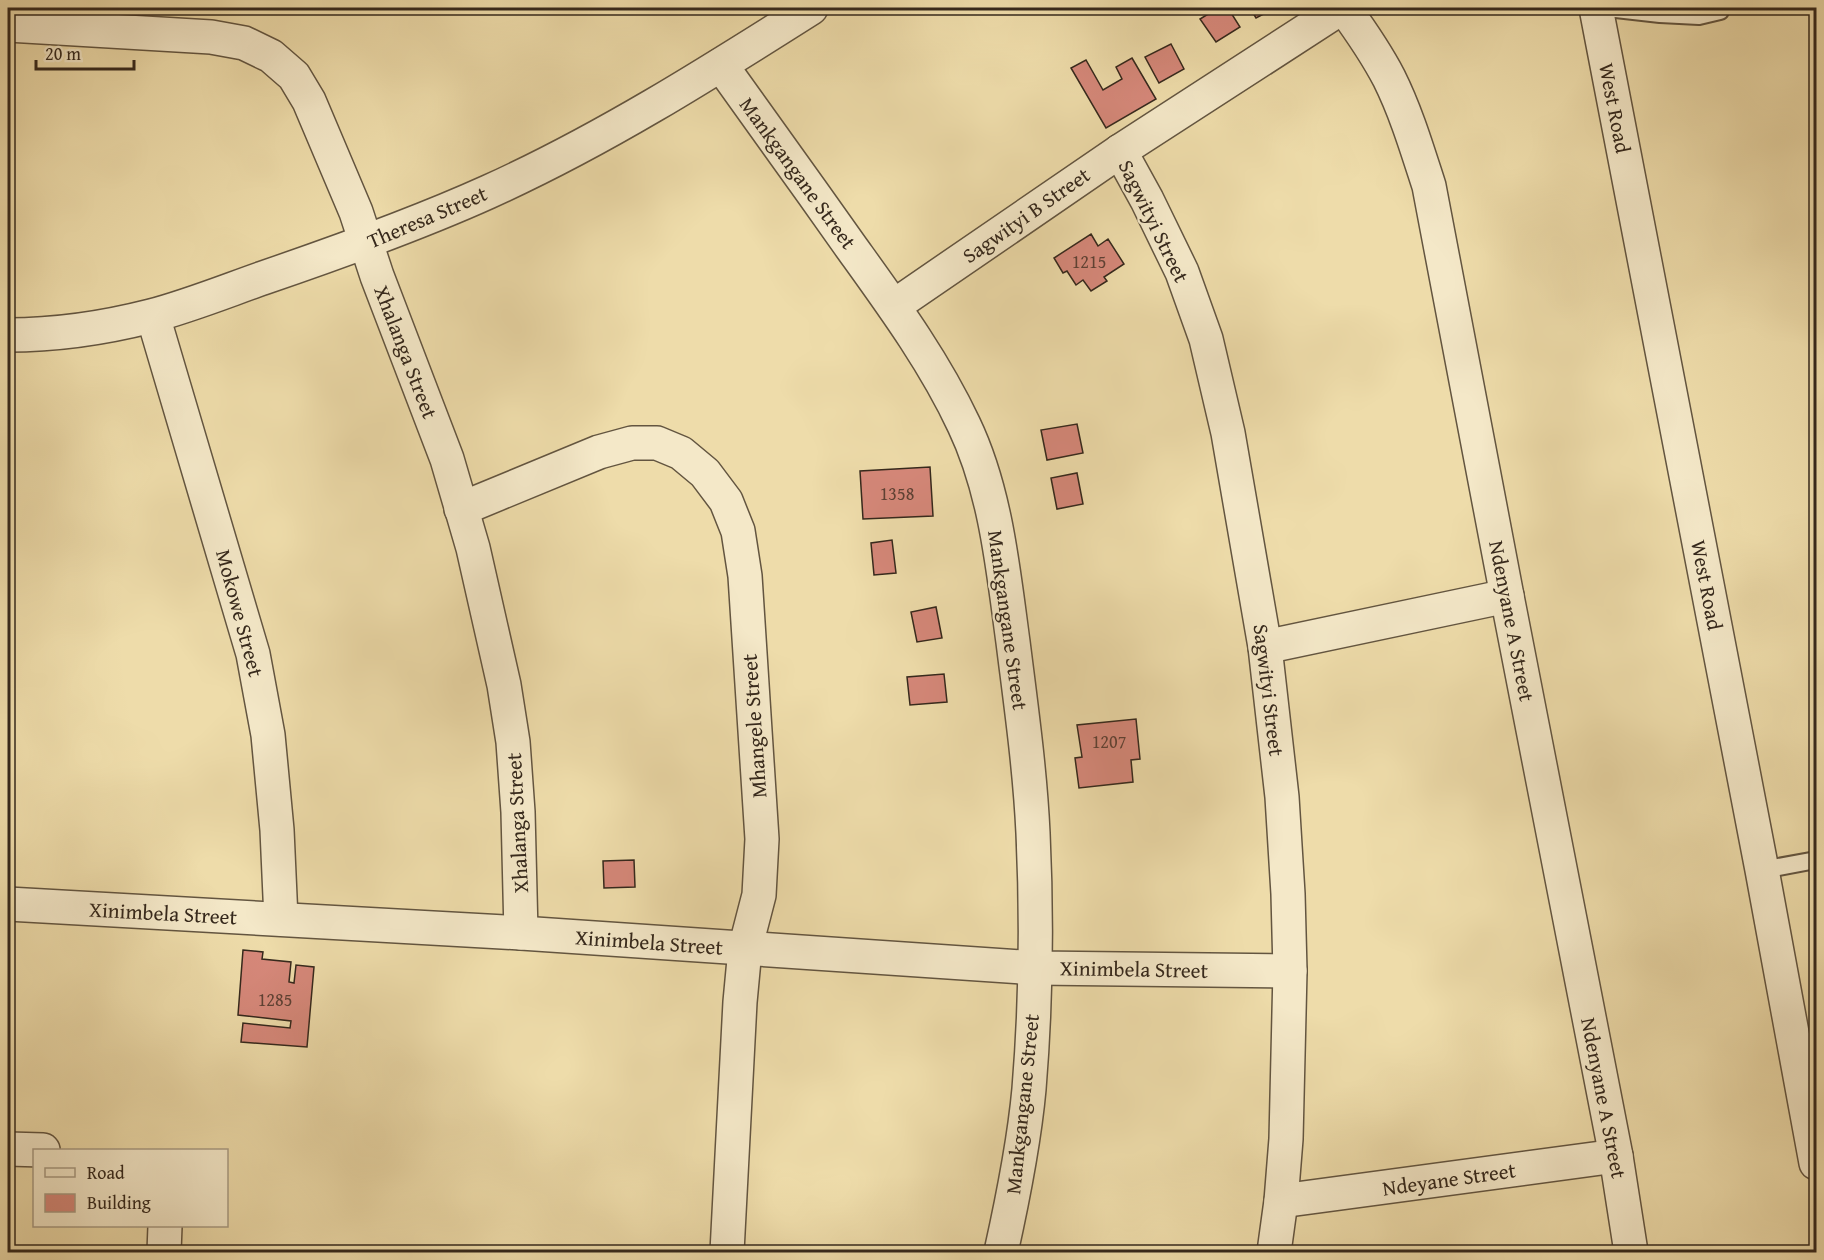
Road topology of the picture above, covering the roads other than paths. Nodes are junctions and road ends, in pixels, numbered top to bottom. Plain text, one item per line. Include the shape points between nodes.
1 (811, 8) edge
2 (1343, 8) edge
3 (1596, 8) edge
4 (1607, 8) edge
5 (1721, 8) edge
6 (8, 25) edge
7 (721, 65) junction
8 (1120, 151) junction
9 (365, 243) junction
10 (894, 306) junction
11 (153, 316) junction
12 (8, 335) edge
13 (461, 509) junction
14 (1507, 596) junction
15 (1265, 647) junction
16 (1816, 860) edge
17 (1762, 870) junction
18 (8, 904) edge
19 (281, 919) junction
20 (521, 933) junction
21 (745, 949) junction
22 (1036, 968) junction
23 (1290, 971) junction
24 (8, 1149) edge
25 (33, 1150) edge
26 (1616, 1156) junction
27 (1816, 1163) edge
28 (1281, 1201) junction
29 (165, 1227) edge
30 (164, 1252) edge
31 (727, 1252) edge
32 (1001, 1252) edge
33 (1274, 1252) edge
34 (1631, 1252) edge

1 - 7 street, Theresa Street
2 - 8 street, Sagwityi B Street
2 - 14 street, Ndenyane A Street via 1389,77 1430,186
3 - 17 street, West Road
4 - 5 lane via 1699,16
6 - 9 street, Xhalanga Street via 211,37 244,44 271,56 294,76 309,101 356,212
7 - 9 street, Theresa Street via 588,143 488,192
7 - 10 street, Mankgangane Street
8 - 10 street, Sagwityi B Street
8 - 15 street, Sagwityi Street via 1182,272 1206,339 1228,433
9 - 11 street, Theresa Street
9 - 13 street, Xhalanga Street via 447,459
10 - 22 street, Mankgangane Street via 939,375 966,428 985,482 1001,554 1025,734 1033,832
11 - 12 street, Theresa Street via 105,327
11 - 19 street, Mokowe Street via 253,654 268,735
13 - 20 street, Xhalanga Street via 491,623 513,742
13 - 21 street, Mhangele Street via 599,452 632,443 657,443 681,453 705,473 726,501 738,531 744,576 762,839 759,895
14 - 15 street
14 - 26 street, Ndenyane A Street
15 - 23 street, Sagwityi Street via 1282,797
16 - 17 lane
17 - 27 street, West Road
18 - 19 street, Xinimbela Street
19 - 20 street, Xinimbela Street
20 - 21 street, Xinimbela Street
21 - 22 street, Xinimbela Street
21 - 31 street, Mhangele Street
22 - 23 street, Xinimbela Street
22 - 32 street, Mankgangane Street via 1029,1090 1016,1185
23 - 28 street, Sagwityi Street
24 - 25 street
26 - 28 street, Ndeyane Street
26 - 34 street, Ndenyane A Street
28 - 33 street, Sagwityi Street
29 - 30 street

